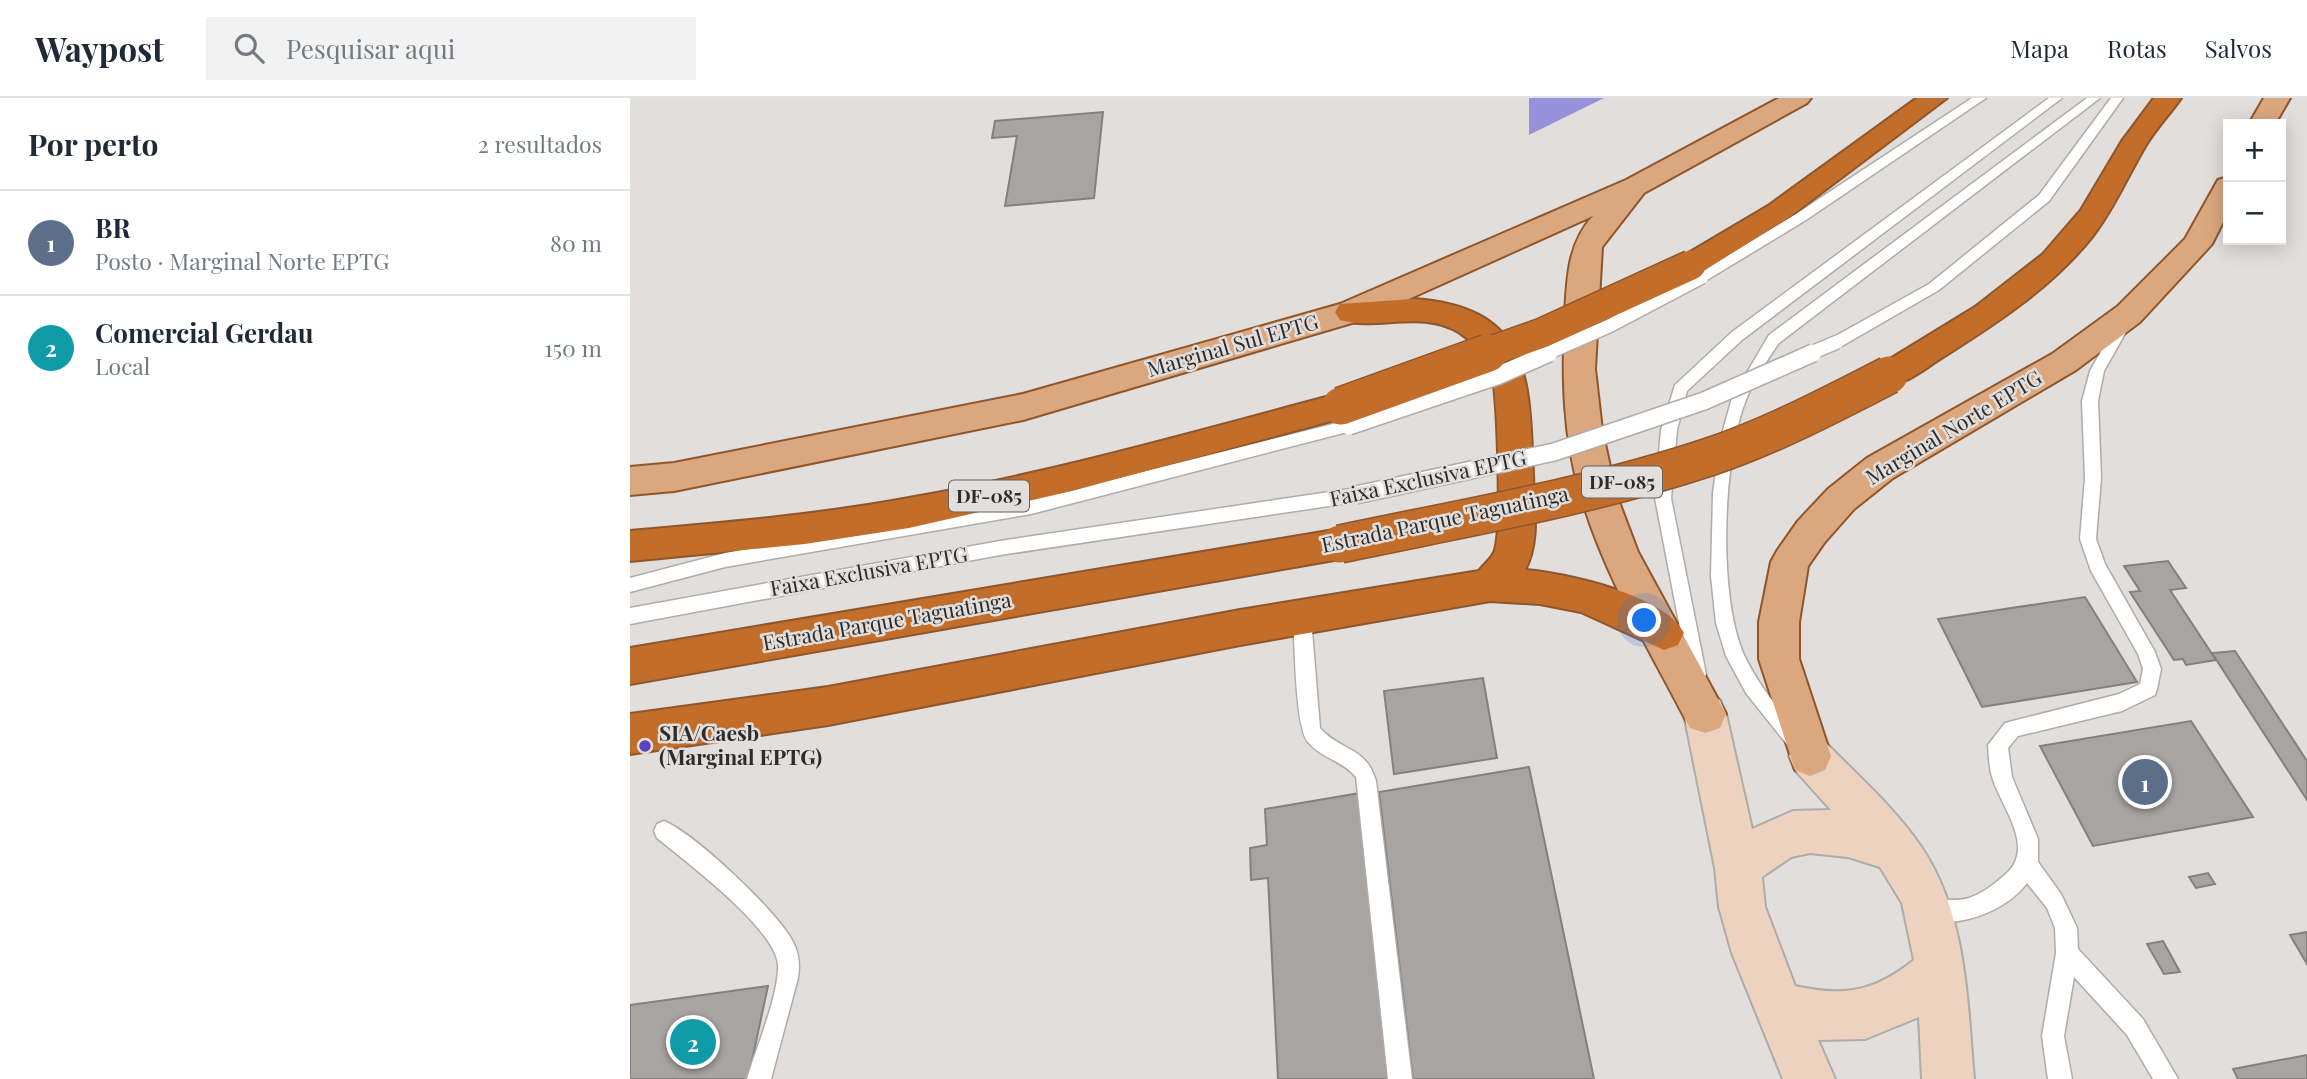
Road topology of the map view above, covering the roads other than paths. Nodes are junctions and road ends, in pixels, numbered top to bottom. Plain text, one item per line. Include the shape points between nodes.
1 (1798, 98) edge
2 (1934, 98) edge
3 (1980, 98) edge
4 (2056, 98) edge
5 (2094, 98) edge
6 (2117, 98) edge
7 (2168, 98) edge
8 (2277, 98) edge
9 (2265, 119) edge
10 (1636, 186) junction
11 (2223, 195) edge
12 (1697, 271) junction
13 (1351, 312) junction
14 (2129, 314) junction
15 (1345, 416) junction
16 (630, 481) edge
17 (630, 546) edge
18 (630, 584) edge
19 (1490, 585) junction
20 (630, 616) edge
21 (1302, 618) junction
22 (1664, 633) junction
23 (630, 666) edge
24 (1705, 714) junction
25 (630, 734) edge
26 (1810, 756) junction
27 (664, 831) dead end
28 (1894, 849) junction
29 (2028, 866) junction
30 (1738, 868) junction
31 (1929, 910) junction
32 (2067, 953) junction
33 (1938, 972) junction
34 (1781, 1008) junction
35 (759, 1079) edge
36 (1400, 1079) edge
37 (1809, 1079) edge
38 (1948, 1079) edge
39 (2060, 1079) edge
40 (2166, 1079) edge

1 - 10 main road, Marginal Sul EPTG
2 - 12 highway, DF-085
3 - 12 lane via 1801,217
4 - 24 lane via 1737,336 1680,389 1669,430 1663,498
5 - 26 lane via 1774,339 1753,368 1732,418 1719,508 1725,624 1746,677 1766,708
6 - 20 lane, Faixa Exclusiva EPTG, bridge via 2044,198 1934,287 1837,342 1704,401 1554,452 1356,495 1000,548
7 - 23 highway, Estrada Parque Taguatinga / DF-085, bridge via 2135,141 2106,198 2073,240 1999,306 1889,375 1804,418 1711,456 1632,480 1340,544
8 - 9 main road
10 - 13 main road, Marginal Sul EPTG
10 - 22 main road via 1587,247 1579,369 1598,494 1620,555
11 - 14 main road, Marginal Norte EPTG via 2197,244
12 - 15 highway, DF-085, bridge
13 - 16 main road, Marginal Sul EPTG via 1023,407 674,477
13 - 19 highway via 1418,309 1451,315 1487,337 1508,371 1517,524 1513,555
14 - 26 main road, Marginal Norte EPTG via 2064,362 1880,468 1841,499 1811,532 1790,562 1779,659
14 - 29 lane via 2098,371 2090,401 2093,478 2088,539 2097,566 2152,669 2148,689 2138,696 2012,729 1998,745 2002,776 2031,846
15 - 17 highway, DF-085 via 907,513 781,532
15 - 18 lane, Faixa Exclusiva EPTG via 1031,507 725,560
19 - 21 highway
19 - 22 highway via 1545,586 1582,594 1622,607
21 - 25 highway via 934,687
21 - 36 lane via 1311,731 1318,744 1363,771 1370,798
22 - 24 main road
24 - 30 main road
26 - 28 main road, Marginal Norte EPTG
27 - 35 lane via 755,908 774,929 790,962
28 - 30 main road via 1850,834 1814,830 1762,845
28 - 31 main road via 1916,879
29 - 31 lane via 2019,881 1962,913
29 - 32 lane via 2066,928
30 - 34 main road via 1742,907 1756,953
31 - 33 main road
32 - 39 lane via 2053,1036
32 - 40 lane via 2135,1027
33 - 34 main road via 1910,997 1873,1014 1819,1017
33 - 38 main road
34 - 37 main road

